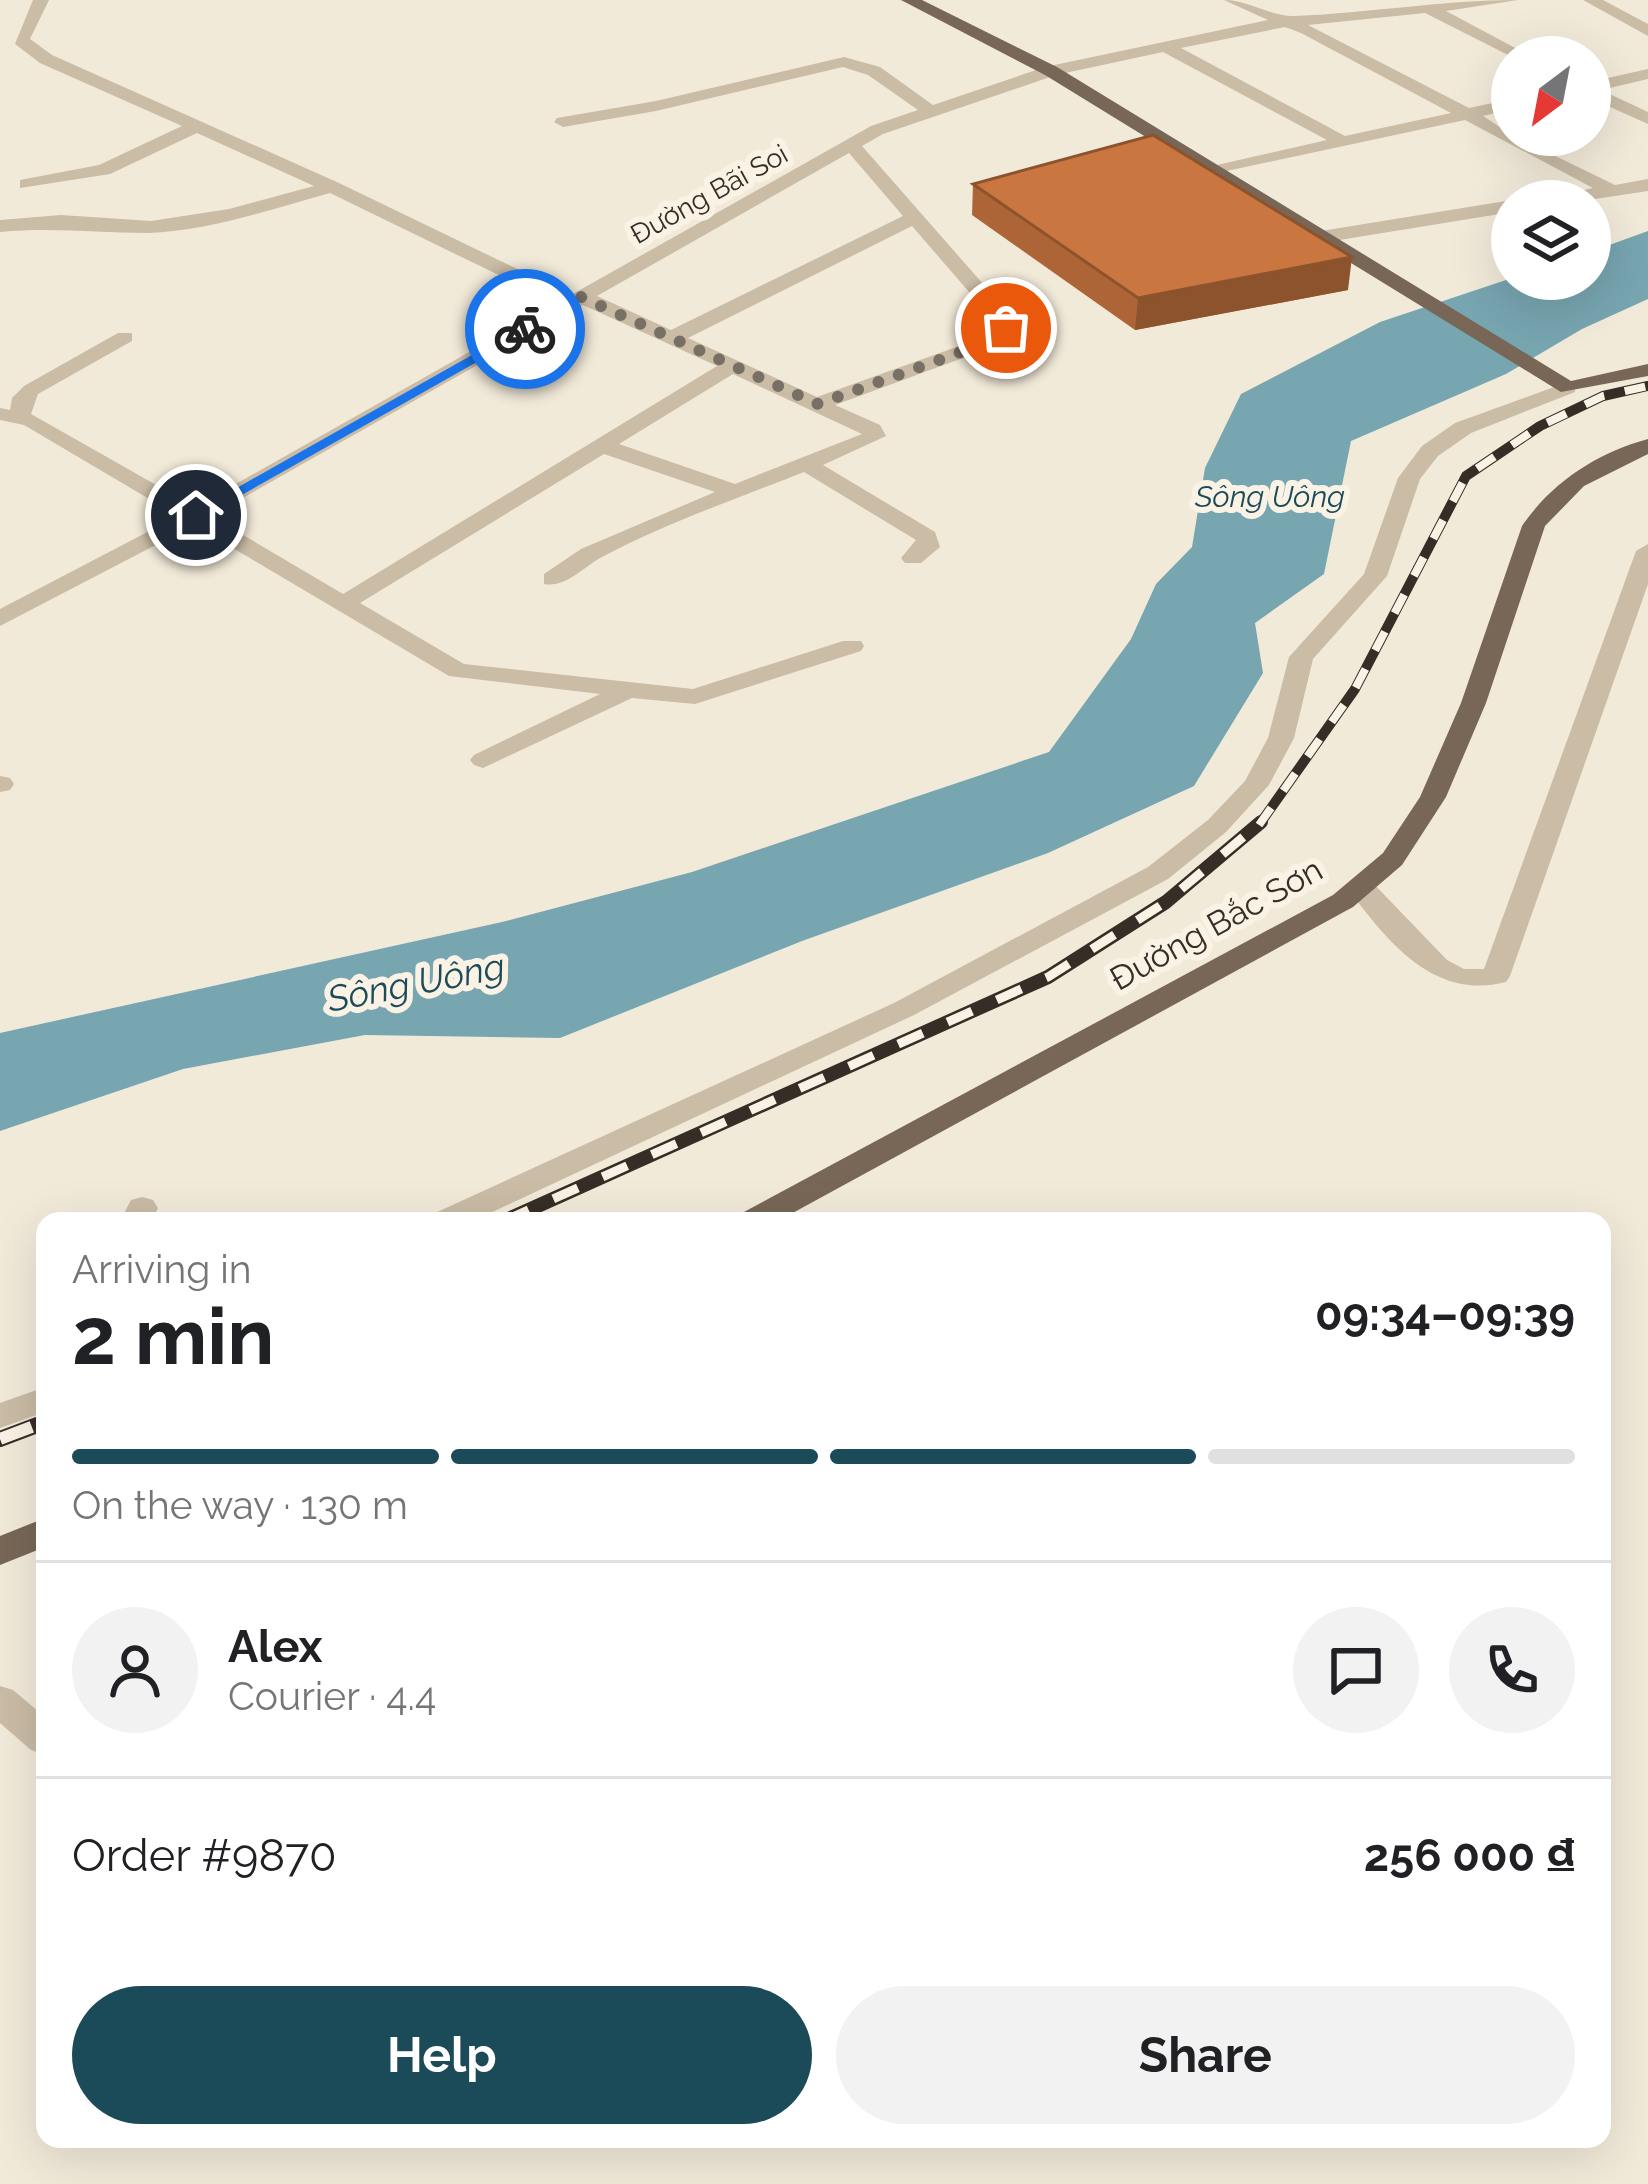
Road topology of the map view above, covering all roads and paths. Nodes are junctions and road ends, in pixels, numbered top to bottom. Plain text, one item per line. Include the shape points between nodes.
1 (40, 0) edge
2 (909, 0) edge
3 (1232, 0) edge
4 (1510, 0) edge
5 (1591, 0) edge
6 (1427, 8) junction
7 (1284, 22) junction
8 (1648, 31) edge
9 (0, 39) edge
10 (21, 40) junction
11 (1491, 40) edge
12 (1165, 46) junction
13 (1051, 71) junction
14 (1648, 74) edge
15 (1611, 84) edge
16 (1611, 100) edge
17 (1491, 109) edge
18 (931, 112) junction
19 (1466, 114) junction
20 (1648, 119) edge
21 (563, 122) dead end
22 (197, 126) junction
23 (1343, 142) junction
24 (850, 146) junction
25 (1214, 171) junction
26 (27, 184) dead end
27 (1648, 185) edge
28 (332, 187) junction
29 (1612, 190) joint
30 (1491, 209) edge
31 (916, 217) junction
32 (0, 226) edge
33 (1321, 237) junction
34 (577, 300) junction
35 (125, 337) dead end
36 (672, 338) junction
37 (732, 367) junction
38 (1648, 370) edge
39 (1562, 384) junction
40 (818, 404) junction
41 (10, 415) edge
42 (602, 446) junction
43 (1648, 446) edge
44 (806, 464) junction
45 (734, 491) junction
46 (196, 515) junction
47 (1648, 551) edge
48 (913, 558) dead end
49 (552, 579) dead end
50 (341, 605) junction
51 (0, 619) edge
52 (852, 646) dead end
53 (624, 692) junction
54 (483, 760) dead end
55 (1360, 886) junction
56 (466, 1212) edge
57 (770, 1212) edge
58 (36, 1402) edge
59 (0, 1416) edge
60 (36, 1536) edge
61 (0, 1551) edge
62 (0, 1701) edge
63 (36, 1731) edge

1 - 10 street
2 - 13 main road
3 - 7 street
4 - 6 street, Đường Bãi Soi
5 - 8 street
6 - 7 street, Đường Bãi Soi
6 - 11 street
7 - 12 street, Đường Bãi Soi
7 - 19 street
9 - 10 street
10 - 22 street via 46,59
12 - 13 street, Đường Bãi Soi
12 - 23 street
13 - 18 street, Đường Bãi Soi
13 - 25 main road
14 - 15 street
16 - 20 street
17 - 19 street
18 - 21 street via 874,71 844,62
18 - 24 street, Đường Bãi Soi
19 - 23 street
19 - 29 street
22 - 26 street via 104,170
22 - 28 street
23 - 25 street
24 - 31 street
24 - 34 street, Đường Bãi Soi
25 - 33 main road
27 - 29 street
28 - 32 street via 151,227
28 - 34 street
30 - 33 street
31 - 36 street
31 - 40 street via 1006,328 994,340
33 - 39 main road
34 - 36 street
34 - 46 street, Đường Bãi Soi
35 - 41 street via 31,390
36 - 37 street
37 - 40 street
37 - 42 street
38 - 39 main road
39 - 56 street via 1430,451 1409,478 1375,576 1301,657 1281,738 1256,784 1158,873 904,1010
40 - 44 street via 875,436
41 - 46 street
42 - 45 street
42 - 50 street
43 - 55 main road, Đường Bắc Sơn via 1569,487 1542,512 1524,542 1445,767 1396,854
44 - 45 street
44 - 48 street via 927,536 928,547
45 - 49 street via 616,540
46 - 50 street
46 - 51 street, Đường Bãi Soi
47 - 55 street via 1496,976 1457,980 1440,971
50 - 53 street via 458,671
52 - 53 street via 695,698
53 - 54 street
55 - 57 main road, Đường Bắc Sơn
58 - 59 street
60 - 61 main road
62 - 63 street

